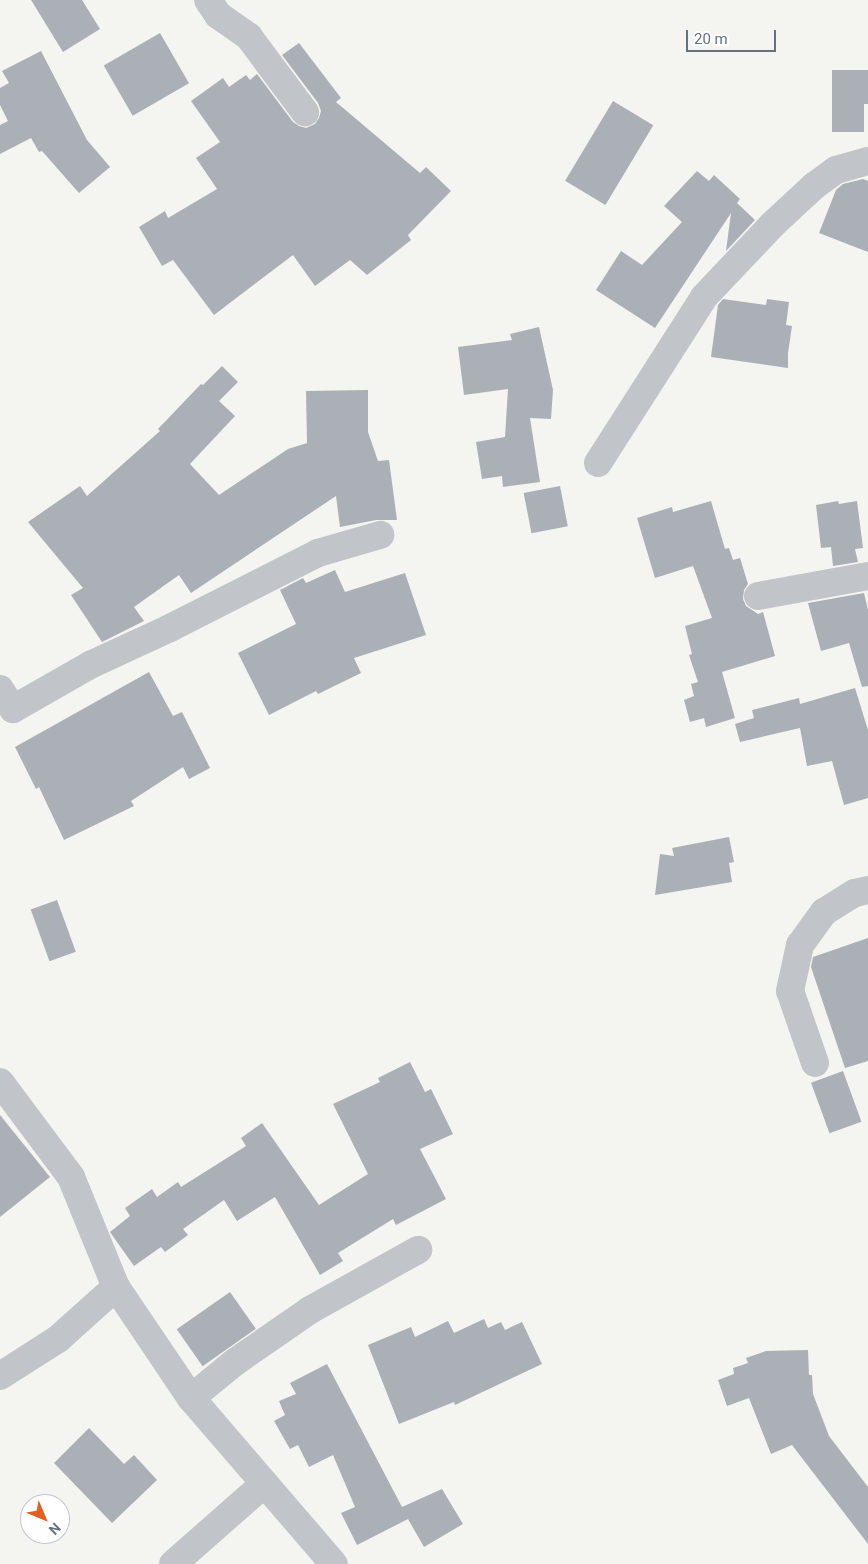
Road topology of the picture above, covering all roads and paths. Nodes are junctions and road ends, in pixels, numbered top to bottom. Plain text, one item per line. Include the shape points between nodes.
1 (208, 0) edge
2 (305, 112) dead end
3 (868, 161) edge
4 (598, 463) dead end
5 (380, 535) dead end
6 (868, 576) edge
7 (758, 596) dead end
8 (0, 689) edge
9 (868, 890) edge
10 (815, 1063) dead end
11 (0, 1082) edge
12 (418, 1250) dead end
13 (116, 1288) junction
14 (0, 1376) edge
15 (191, 1398) junction
16 (264, 1484) junction
17 (173, 1564) edge
18 (334, 1564) edge

1 - 2 street via 218,15 249,37
3 - 4 street via 836,170 814,186 772,225 704,298
5 - 8 street via 318,553 90,665 13,709
6 - 7 street
9 - 10 street via 855,893 824,912 800,945 790,991
11 - 13 street via 71,1177
12 - 15 street via 310,1310 235,1362
13 - 14 street via 58,1339
13 - 15 street
15 - 16 street
16 - 17 street
16 - 18 street

